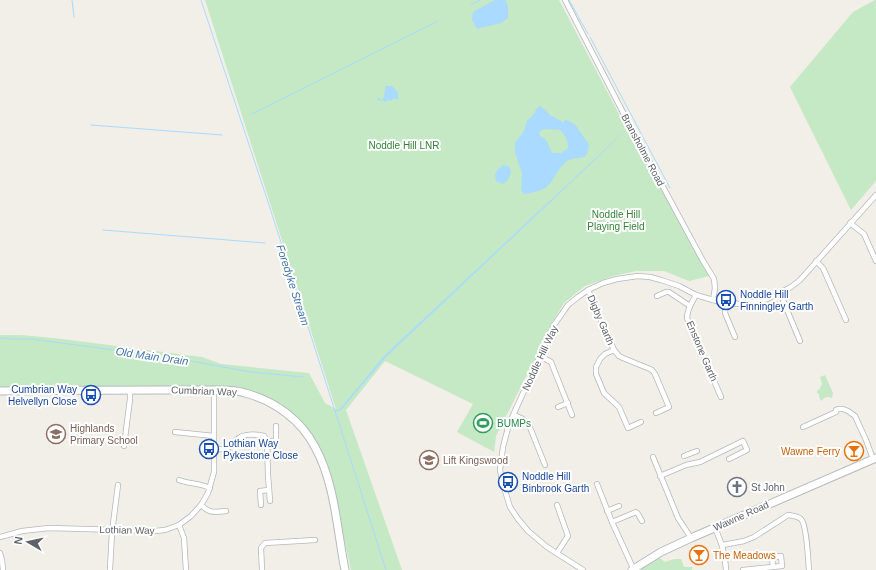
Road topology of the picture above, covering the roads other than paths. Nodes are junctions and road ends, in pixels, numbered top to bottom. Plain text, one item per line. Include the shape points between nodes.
1 (565, 0) edge
2 (876, 195) edge
3 (850, 223) junction
4 (876, 261) edge
5 (816, 262) junction
6 (588, 290) junction
7 (780, 294) junction
8 (696, 295) junction
9 (657, 296) dead end
10 (713, 300) junction
11 (726, 303) junction
12 (690, 306) junction
13 (846, 320) dead end
14 (735, 336) dead end
15 (800, 341) dead end
16 (614, 350) junction
17 (540, 356) junction
18 (130, 389) junction
19 (214, 390) junction
20 (0, 391) edge
21 (721, 397) dead end
22 (568, 403) junction
23 (558, 407) dead end
24 (656, 413) dead end
25 (514, 415) junction
26 (572, 415) dead end
27 (641, 422) dead end
28 (276, 426) dead end
29 (803, 427) dead end
30 (176, 432) dead end
31 (214, 436) junction
32 (267, 441) junction
33 (124, 446) dead end
34 (214, 449) junction
35 (697, 451) dead end
36 (691, 454) junction
37 (684, 456) dead end
38 (653, 457) dead end
39 (874, 458) edge
40 (729, 459) dead end
41 (694, 463) junction
42 (545, 465) dead end
43 (660, 476) junction
44 (179, 480) dead end
45 (597, 484) dead end
46 (118, 485) dead end
47 (210, 488) junction
48 (269, 490) junction
49 (270, 501) dead end
50 (261, 505) dead end
51 (557, 505) dead end
52 (201, 506) junction
53 (619, 506) dead end
54 (226, 511) dead end
55 (607, 511) junction
56 (335, 516) junction
57 (612, 522) junction
58 (642, 522) dead end
59 (179, 525) junction
60 (715, 528) junction
61 (112, 530) junction
62 (0, 537) edge
63 (691, 538) junction
64 (315, 540) dead end
65 (723, 545) junction
66 (0, 553) edge
67 (557, 553) junction
68 (773, 567) dead end
69 (110, 569) dead end
70 (632, 569) edge
71 (3, 570) edge
72 (186, 570) edge
73 (262, 570) edge
74 (345, 570) edge
75 (349, 570) edge
76 (582, 570) edge
77 (726, 570) edge
78 (743, 570) edge
79 (809, 570) edge

1 - 10 street, Bransholme Road via 630,126 714,279
2 - 3 street, Noddle Hill Way
3 - 4 street via 864,234
3 - 5 street, Noddle Hill Way
5 - 7 street, Noddle Hill Way via 800,280
5 - 13 street via 823,268
6 - 8 street, Noddle Hill Way via 617,279 638,276 661,280
6 - 16 street, Digby Garth
6 - 17 street, Noddle Hill Way via 568,306 554,325
7 - 11 street, Noddle Hill Way via 741,304
7 - 15 street
8 - 10 street, Noddle Hill Way
8 - 12 street, Enstone Garth
9 - 12 street, Enstone Garth via 669,292
10 - 11 street, Noddle Hill Way
11 - 14 street via 725,313
12 - 21 street, Enstone Garth via 687,318
16 - 24 street, Digby Garth via 618,356 654,372 669,407
16 - 27 street, Digby Garth via 600,359 596,374 604,393 619,407 628,428
17 - 22 street via 551,362
17 - 25 street, Noddle Hill Way
18 - 19 street, Cumbrian Way
18 - 20 street, Cumbrian Way
18 - 33 street
19 - 31 street, Lothian Way
19 - 56 street, Cumbrian Way via 244,392 260,397 291,416 305,430 325,467
22 - 23 street
22 - 26 street
25 - 42 street via 529,425
25 - 67 street, Noddle Hill Way via 503,447 500,470 506,497 510,507 528,531
28 - 32 street via 276,441
29 - 39 street via 838,409 848,411 855,416
30 - 31 street
31 - 34 street, Lothian Way
32 - 34 street via 264,436 241,436 225,449
32 - 48 street
34 - 47 street, Lothian Way via 214,472
35 - 36 street
36 - 37 street
36 - 41 street
38 - 43 street
39 - 60 street, Wawne Road
40 - 41 street via 747,450 743,441
41 - 43 street
43 - 63 street via 678,518
44 - 47 street
45 - 55 street
46 - 61 street
47 - 52 street, Lothian Way
48 - 49 street
48 - 50 street via 260,491
51 - 67 street via 568,536
52 - 54 street via 211,512
52 - 59 street, Lothian Way
53 - 55 street
55 - 57 street
56 - 74 street, Cumbrian Way
56 - 75 street, Cumbrian Way
57 - 58 street via 636,512
57 - 70 street
59 - 61 street, Lothian Way via 155,531
59 - 72 street via 184,538
60 - 63 street, Wawne Road
60 - 65 street
61 - 62 street, Lothian Way via 50,528 22,531
61 - 69 street
63 - 70 street, Wawne Road
64 - 73 street via 265,543 261,548
65 - 77 street
65 - 79 street via 744,541 788,515 796,516 802,520 805,527
66 - 71 street
67 - 76 street, Noddle Hill Way
68 - 78 street

